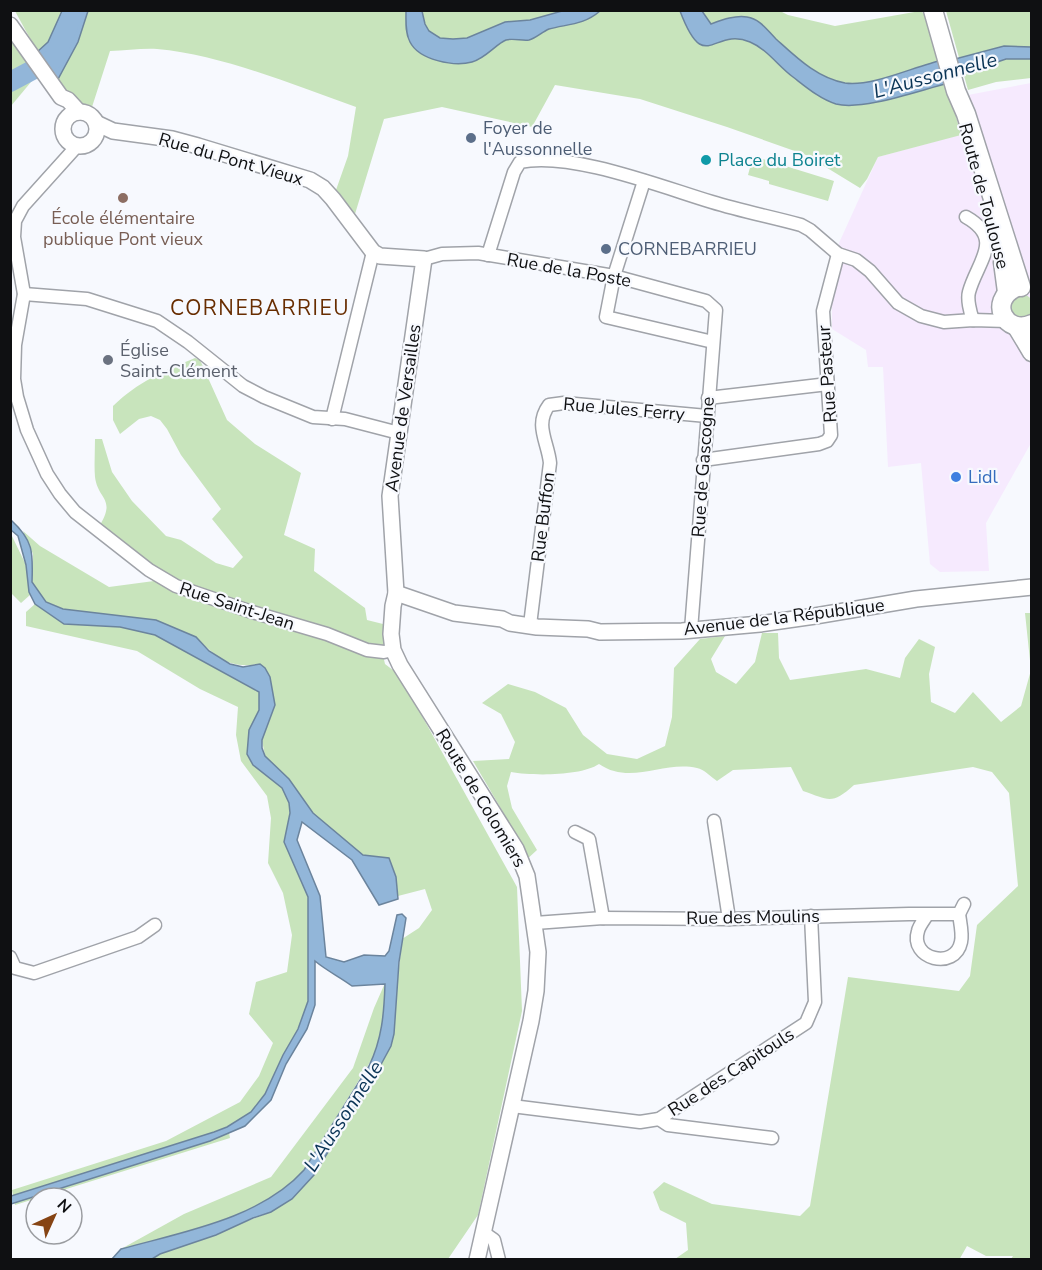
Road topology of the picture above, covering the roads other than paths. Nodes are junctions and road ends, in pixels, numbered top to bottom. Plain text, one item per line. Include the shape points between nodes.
1 (933, 10) edge
2 (10, 25) edge
3 (61, 97) junction
4 (79, 112) junction
5 (64, 121) junction
6 (95, 130) junction
7 (77, 146) junction
8 (644, 181) junction
9 (966, 217) dead end
10 (373, 252) junction
11 (838, 254) junction
12 (488, 255) junction
13 (423, 259) junction
14 (614, 276) junction
15 (1015, 293) edge
16 (24, 294) junction
17 (712, 305) joint
18 (973, 320) junction
19 (1019, 324) edge
20 (713, 342) junction
21 (1032, 352) edge
22 (828, 384) junction
23 (708, 398) junction
24 (545, 410) joint
25 (707, 416) junction
26 (332, 418) junction
27 (399, 433) junction
28 (703, 460) junction
29 (1032, 587) edge
30 (396, 593) junction
31 (530, 626) junction
32 (691, 630) junction
33 (393, 651) junction
34 (714, 821) dead end
35 (575, 832) dead end
36 (927, 915) junction
37 (811, 916) junction
38 (603, 918) junction
39 (729, 919) junction
40 (535, 923) junction
41 (155, 925) dead end
42 (10, 957) edge
43 (512, 1106) junction
44 (659, 1119) junction
45 (772, 1137) dead end
46 (484, 1233) junction
47 (477, 1260) edge
48 (499, 1260) edge

1 - 15 main road, Route de Toulouse
2 - 3 street
3 - 4 street
3 - 5 street
4 - 5 street
4 - 6 street via 90,115
5 - 7 street via 65,136
6 - 7 street via 90,143
6 - 10 street, Rue du Pont Vieux via 175,139 310,180 333,199
7 - 16 street, Rue Saint-Jean via 23,206 15,221
8 - 11 street via 801,225
8 - 12 street via 585,166 533,159 520,162
8 - 14 street
9 - 18 street via 978,224 987,240 985,256 968,294
10 - 13 street
10 - 26 street
11 - 18 street via 856,260 898,303 921,316 944,322
11 - 22 street, Rue Pasteur via 824,311
12 - 13 street, Rue de la Poste via 442,254
12 - 14 street, Rue de la Poste
13 - 27 street, Avenue de Versailles
14 - 17 street, Rue de la Poste
14 - 20 street via 606,317
15 - 18 street
15 - 19 main road, Route de Toulouse via 1003,316
16 - 26 street via 87,299 157,321 243,386 313,417
16 - 33 street, Rue Saint-Jean via 15,345 17,397 47,474 75,512 149,570 176,586 367,650
17 - 20 street, Rue de Gascogne via 716,310
18 - 19 street
19 - 21 main road
20 - 23 street, Rue de Gascogne
22 - 23 street
22 - 28 street, Rue Pasteur via 831,435 827,441
23 - 25 street, Rue de Gascogne
24 - 25 street, Rue Jules Ferry via 553,403 564,403
24 - 31 street, Rue Buffon via 542,433 550,463
25 - 28 street, Rue de Gascogne
26 - 27 street
27 - 30 street, Avenue de Versailles via 390,496
28 - 32 street, Rue de Gascogne
29 - 32 street, Avenue de la République
30 - 31 street, Avenue de la République via 454,613
30 - 33 street, Route de Colomiers via 391,620
31 - 32 street, Avenue de la République via 600,632
33 - 40 street, Route de Colomiers via 516,849 527,876
34 - 39 street
35 - 38 street via 589,839
36 - 36 street, Rue des Moulins via 962,909 962,942 956,952 941,959 926,955 920,948 918,930
36 - 37 street, Rue des Moulins via 908,908
37 - 39 street, Rue des Moulins
37 - 44 street, Rue des Capitouls via 815,1002 806,1023
38 - 39 street, Rue des Moulins
38 - 40 street, Rue des Moulins
40 - 43 street, Route de Colomiers via 536,991
41 - 42 street via 138,937 34,973 15,968
43 - 44 street, Rue des Capitouls via 640,1122
43 - 46 street, Route de Colomiers
44 - 45 street via 668,1125
46 - 47 street, Route de Colomiers
46 - 48 street via 494,1240

